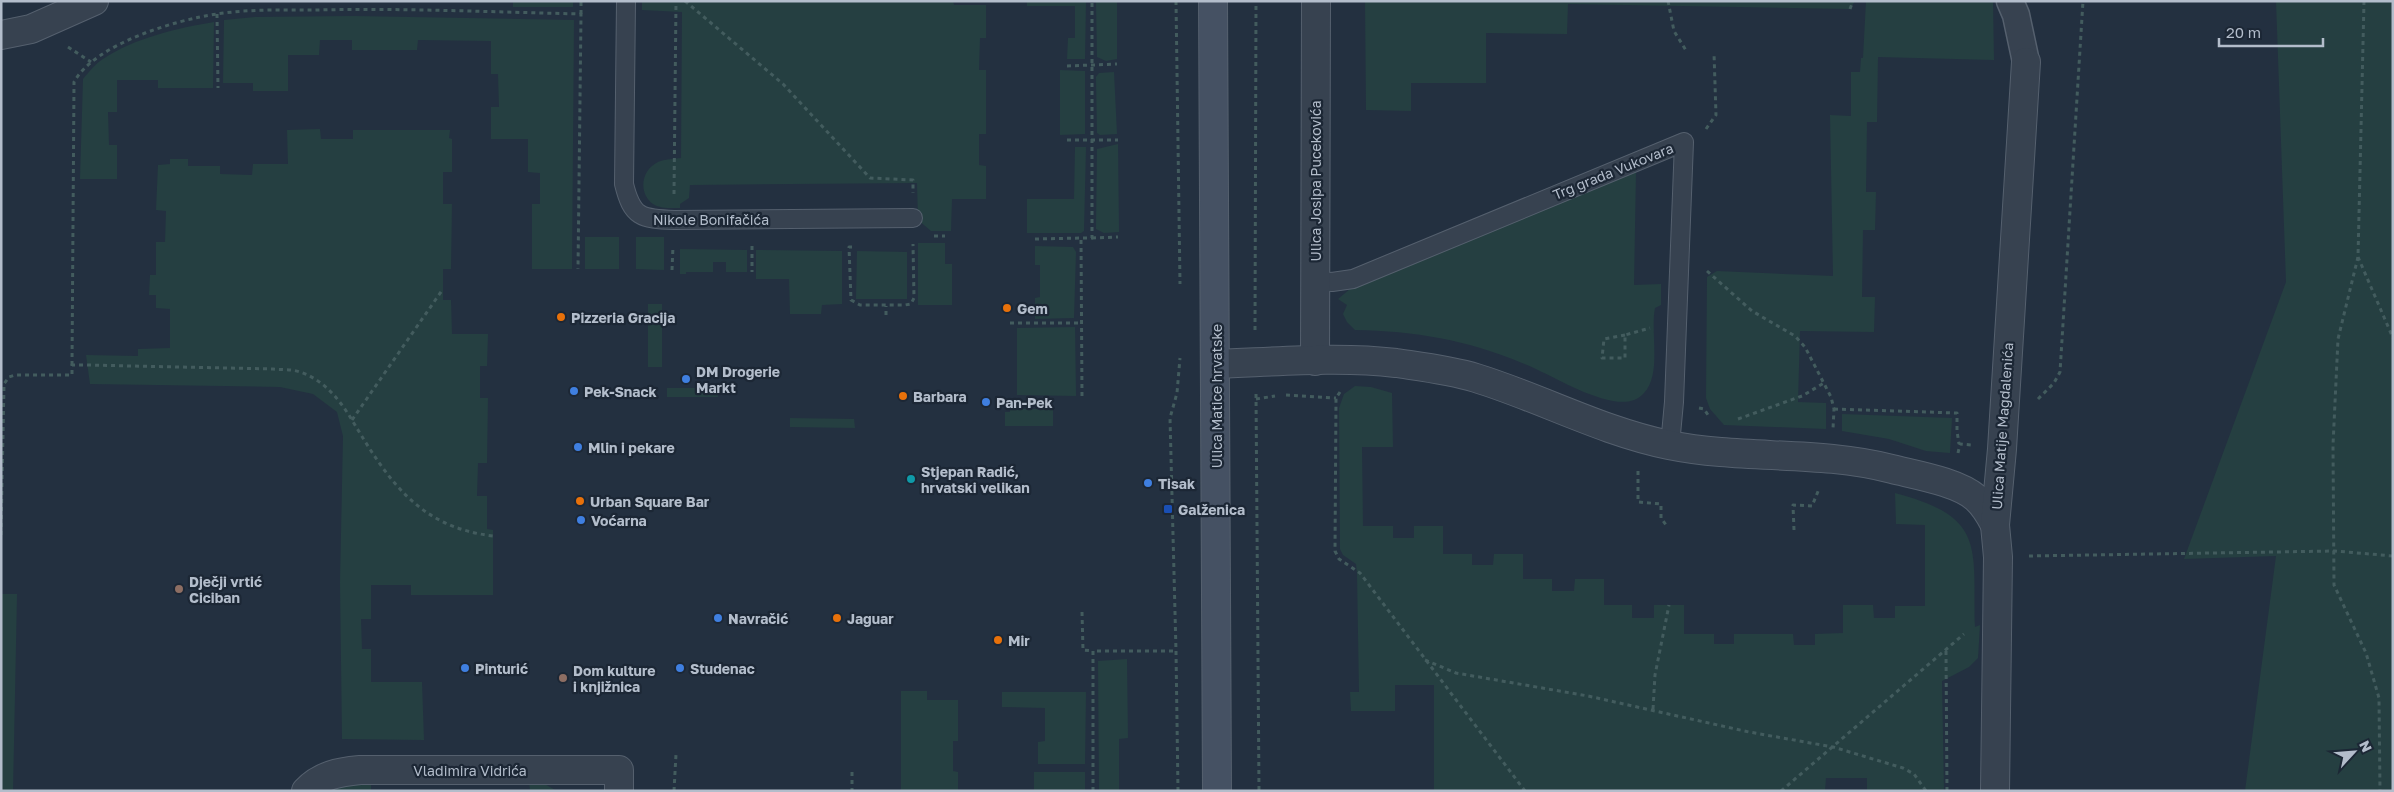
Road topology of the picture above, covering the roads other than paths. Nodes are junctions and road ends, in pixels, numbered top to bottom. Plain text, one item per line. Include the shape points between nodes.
1 (94, 1) edge
2 (626, 1) edge
3 (1213, 1) edge
4 (1316, 1) edge
5 (2010, 1) edge
6 (1, 35) edge
7 (2026, 62) joint
8 (912, 218) road end
9 (1315, 281) junction
10 (1315, 360) junction
11 (1216, 364) junction
12 (1670, 445) junction
13 (1996, 532) junction
14 (619, 781) edge
15 (306, 791) edge
16 (1217, 791) edge
17 (1995, 791) edge

1 - 6 street via 32,29
2 - 8 lane, Nikole Bonifačića via 624,184 632,208 640,216 674,220
3 - 11 main road, Ulica Matice hrvatske
4 - 9 street, Ulica Josipa Pucekovića
5 - 7 street
7 - 13 street, Ulica Matije Magdalenića
9 - 10 street, Ulica Josipa Pucekovića
9 - 12 lane, Trg grada Vukovara via 1353,279 1684,142
10 - 11 street
10 - 12 street via 1393,363 1448,371 1477,378 1603,427
11 - 16 main road, Ulica Matice hrvatske
12 - 13 street via 1740,455 1832,457 1872,464 1956,487 1975,497 1986,509
13 - 17 street, Ulica Matije Magdalenića
14 - 15 street, Vladimira Vidrića via 360,770 322,778

